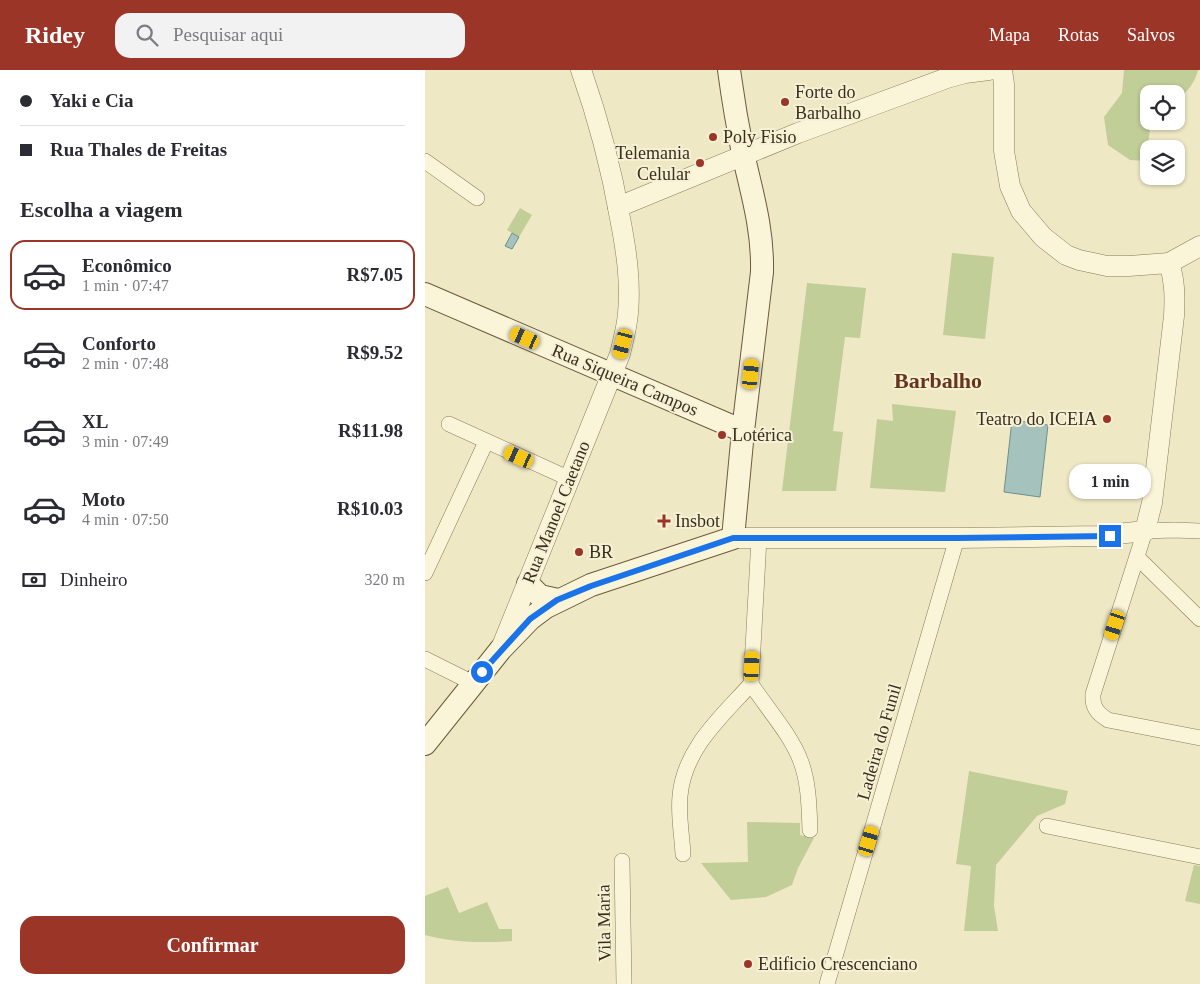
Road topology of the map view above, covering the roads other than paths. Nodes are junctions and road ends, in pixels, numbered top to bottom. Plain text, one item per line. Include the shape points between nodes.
1 (581, 70) edge
2 (729, 70) edge
3 (989, 70) edge
4 (1002, 70) edge
5 (744, 157) junction
6 (425, 160) edge
7 (477, 198) dead end
8 (618, 208) junction
9 (1200, 246) edge
10 (1169, 263) junction
11 (425, 294) edge
12 (611, 375) junction
13 (449, 424) dead end
14 (743, 431) junction
15 (486, 442) junction
16 (570, 479) junction
17 (1145, 531) junction
18 (1200, 531) edge
19 (733, 538) junction
20 (759, 538) junction
21 (957, 538) junction
22 (1137, 557) junction
23 (425, 572) edge
24 (528, 584) junction
25 (557, 600) junction
26 (1200, 619) edge
27 (501, 650) junction
28 (425, 659) edge
29 (473, 684) junction
30 (751, 684) junction
31 (1200, 738) edge
32 (425, 744) edge
33 (1047, 826) dead end
34 (810, 830) dead end
35 (683, 854) dead end
36 (1200, 857) edge
37 (622, 861) dead end
38 (624, 984) edge
39 (827, 984) edge

1 - 8 street, Rua Manoel Caetano via 597,113
2 - 5 main road
3 - 5 street via 947,78
4 - 10 street via 1007,170 1015,198 1030,223 1066,255 1079,260 1107,266
5 - 8 street
5 - 14 main road via 761,234 762,254
6 - 7 street
8 - 12 street, Rua Manoel Caetano via 629,280 628,312 620,354
9 - 10 street
10 - 17 street via 1175,294 1152,503
11 - 12 main road, Rua Siqueira Campos
12 - 14 main road, Rua Siqueira Campos
12 - 16 street, Rua Manoel Caetano
13 - 15 street
14 - 19 main road
15 - 16 street
15 - 23 street
16 - 24 street, Rua Manoel Caetano
17 - 18 street
17 - 21 street via 1099,536
17 - 22 street
19 - 20 street
19 - 25 main road
20 - 21 street
20 - 30 street
21 - 39 street, Ladeira do Funil
22 - 26 street
22 - 31 street via 1093,694 1095,709 1108,720
24 - 25 main road via 540,596
24 - 27 street, Rua Manoel Caetano
25 - 27 main road via 530,619
27 - 29 main road
28 - 29 street
29 - 32 main road
30 - 34 street via 801,761 807,783
30 - 35 street via 704,736 691,756 680,796
33 - 36 street
37 - 38 street, Vila Maria

